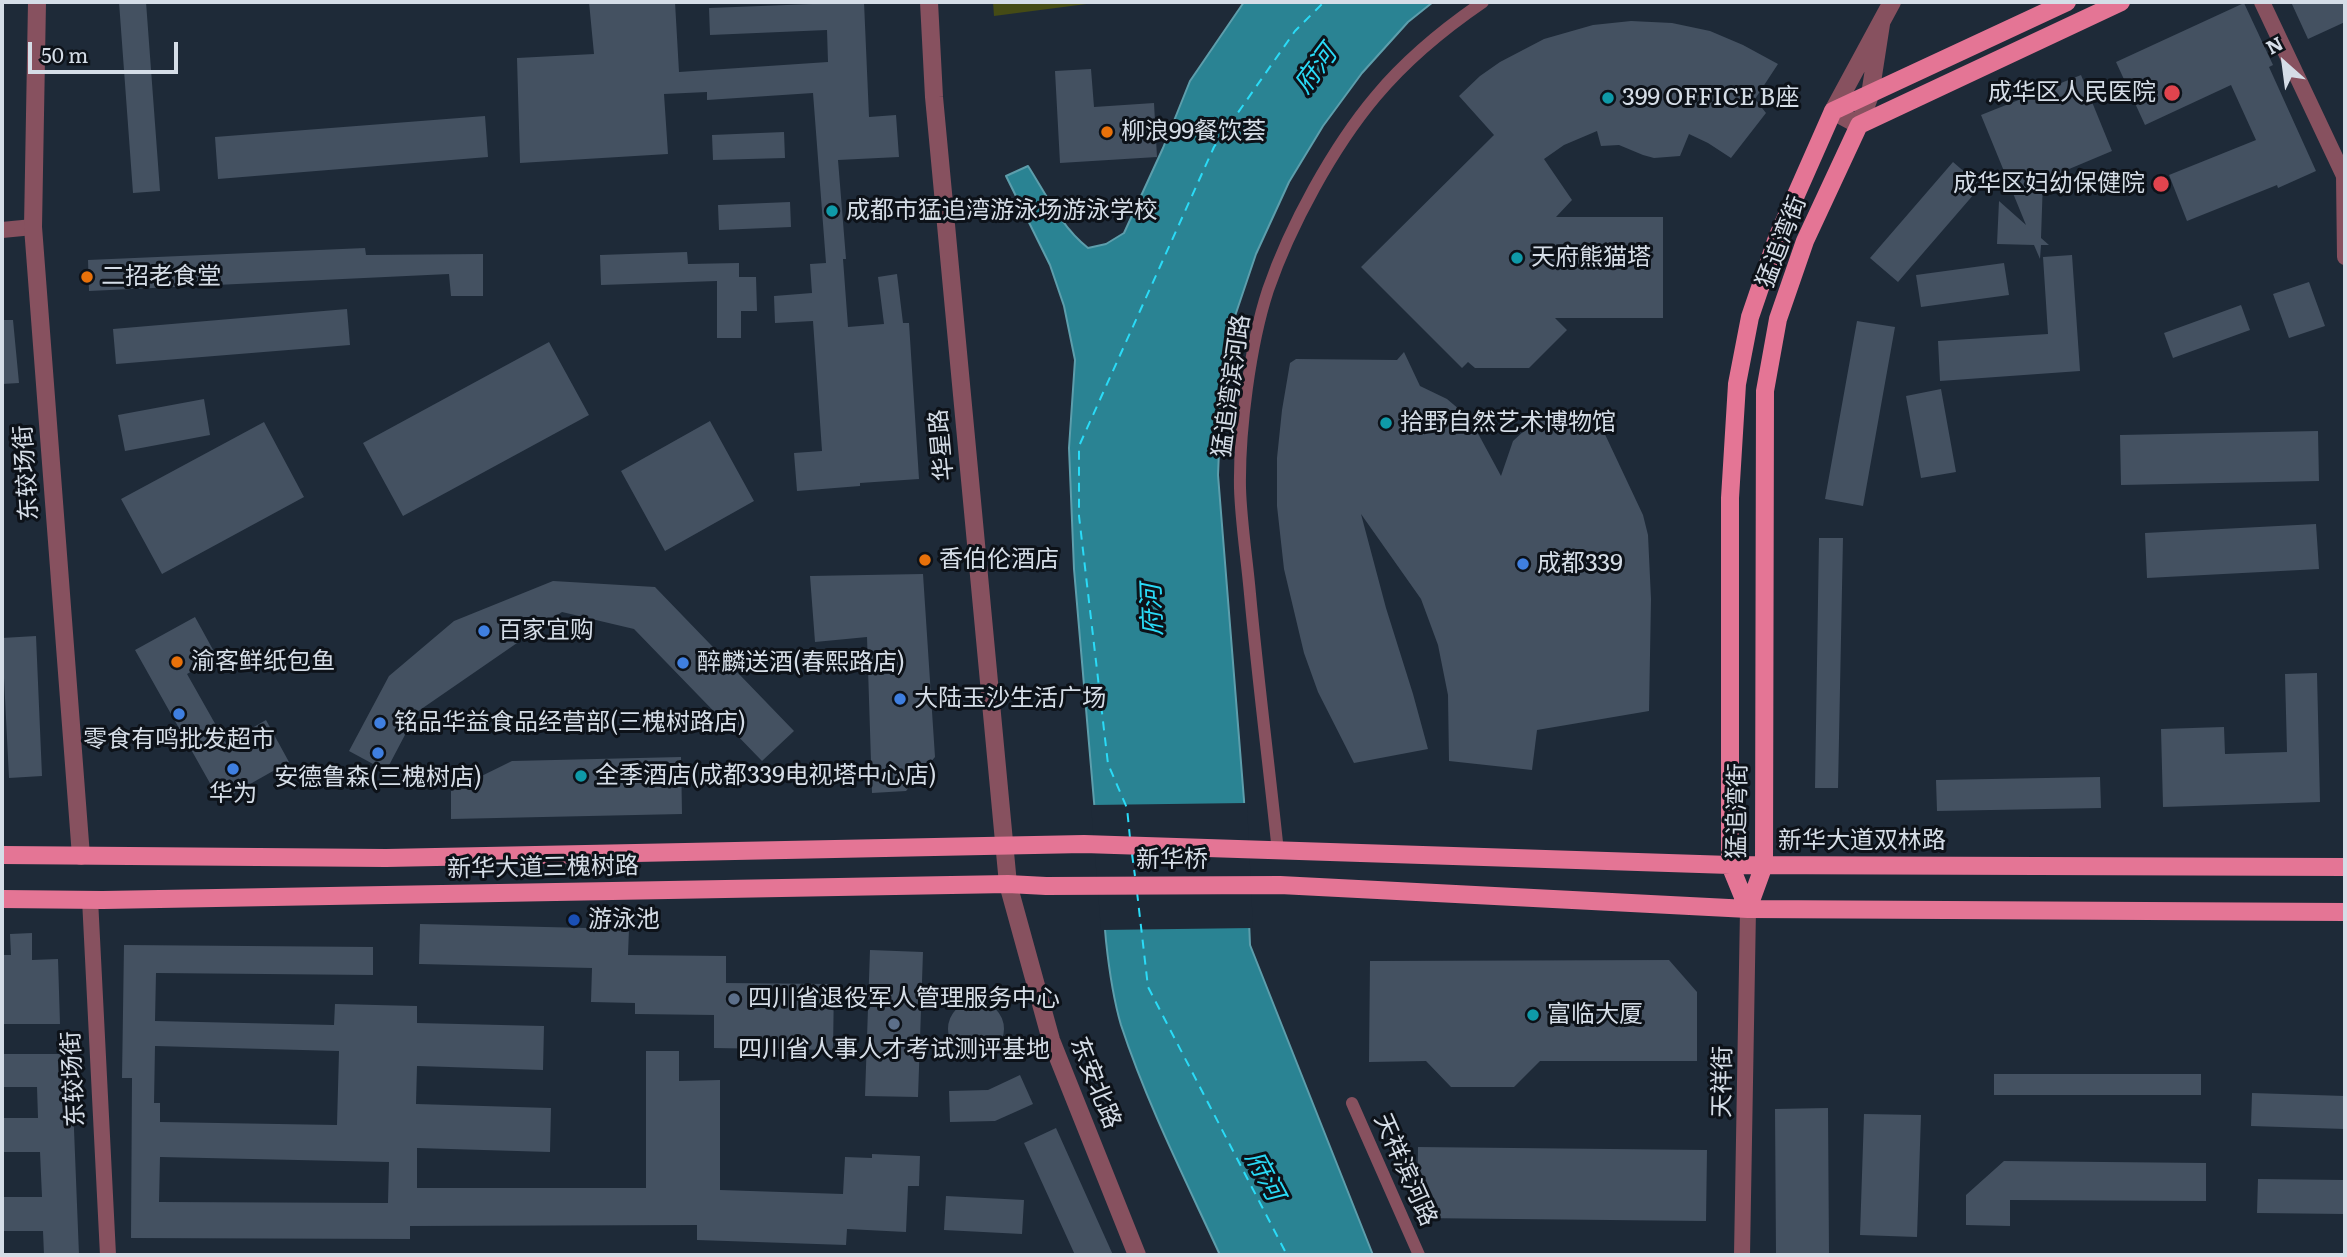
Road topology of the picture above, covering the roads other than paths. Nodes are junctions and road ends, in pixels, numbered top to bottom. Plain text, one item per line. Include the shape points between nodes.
1 (37, 2) edge
2 (929, 2) edge
3 (1483, 2) edge
4 (1892, 2) edge
5 (2067, 2) edge
6 (2121, 2) edge
7 (2262, 2) edge
8 (1881, 24) junction
9 (1870, 95) junction
10 (1833, 111) junction
11 (1859, 125) junction
12 (2345, 177) edge
13 (33, 228) junction
14 (2, 230) edge
15 (2345, 257) edge
16 (1004, 845) junction
17 (1084, 845) joint
18 (1253, 850) joint
19 (1278, 852) junction
20 (2, 855) edge
21 (81, 856) junction
22 (1730, 864) junction
23 (1764, 864) junction
24 (2345, 867) edge
25 (1008, 884) junction
26 (1085, 884) joint
27 (2, 899) edge
28 (90, 900) junction
29 (1748, 909) junction
30 (2345, 912) edge
31 (1352, 1103) dead end
32 (108, 1255) edge
33 (1137, 1255) edge
34 (1419, 1255) edge
35 (1742, 1255) edge

1 - 13 street, 东较场街
2 - 16 street, 华星路
3 - 19 street, 猛追湾滨河路 via 1423,48 1376,96 1308,200 1268,290 1242,425 1240,489
4 - 8 street, 猛追湾街
5 - 9 main road
6 - 11 main road
7 - 12 street
8 - 9 street, 猛追湾街
8 - 10 street, 猛追湾街
9 - 10 main road
9 - 11 street, 猛追湾街
10 - 11 street
10 - 22 main road, 猛追湾街 via 1749,317 1737,384 1730,498
11 - 23 main road, 猛追湾街 via 1805,241 1778,319 1765,391
12 - 15 street
13 - 14 street
13 - 21 street, 东较场街
16 - 17 main road, 新华大道三槐树路
16 - 21 main road, 新华大道三槐树路 via 386,858
16 - 25 street, 华星路
17 - 18 main road, 新华桥
18 - 19 main road, 新华大道双林路
19 - 22 main road, 新华大道双林路
20 - 21 main road, 新华大道三槐树路
22 - 23 main road, 新华大道双林路
22 - 29 main road, 猛追湾街
23 - 24 main road, 新华大道双林路
23 - 29 main road, 猛追湾街
25 - 26 main road, 新华大道三槐树路
25 - 28 main road, 新华大道三槐树路
25 - 33 street, 东安北路 via 1051,1040
26 - 29 main road, 新华桥 via 1280,885
27 - 28 main road, 新华大道三槐树路
28 - 32 street, 东较场街
29 - 30 main road
29 - 35 street, 天祥街
31 - 34 street, 天祥滨河路

